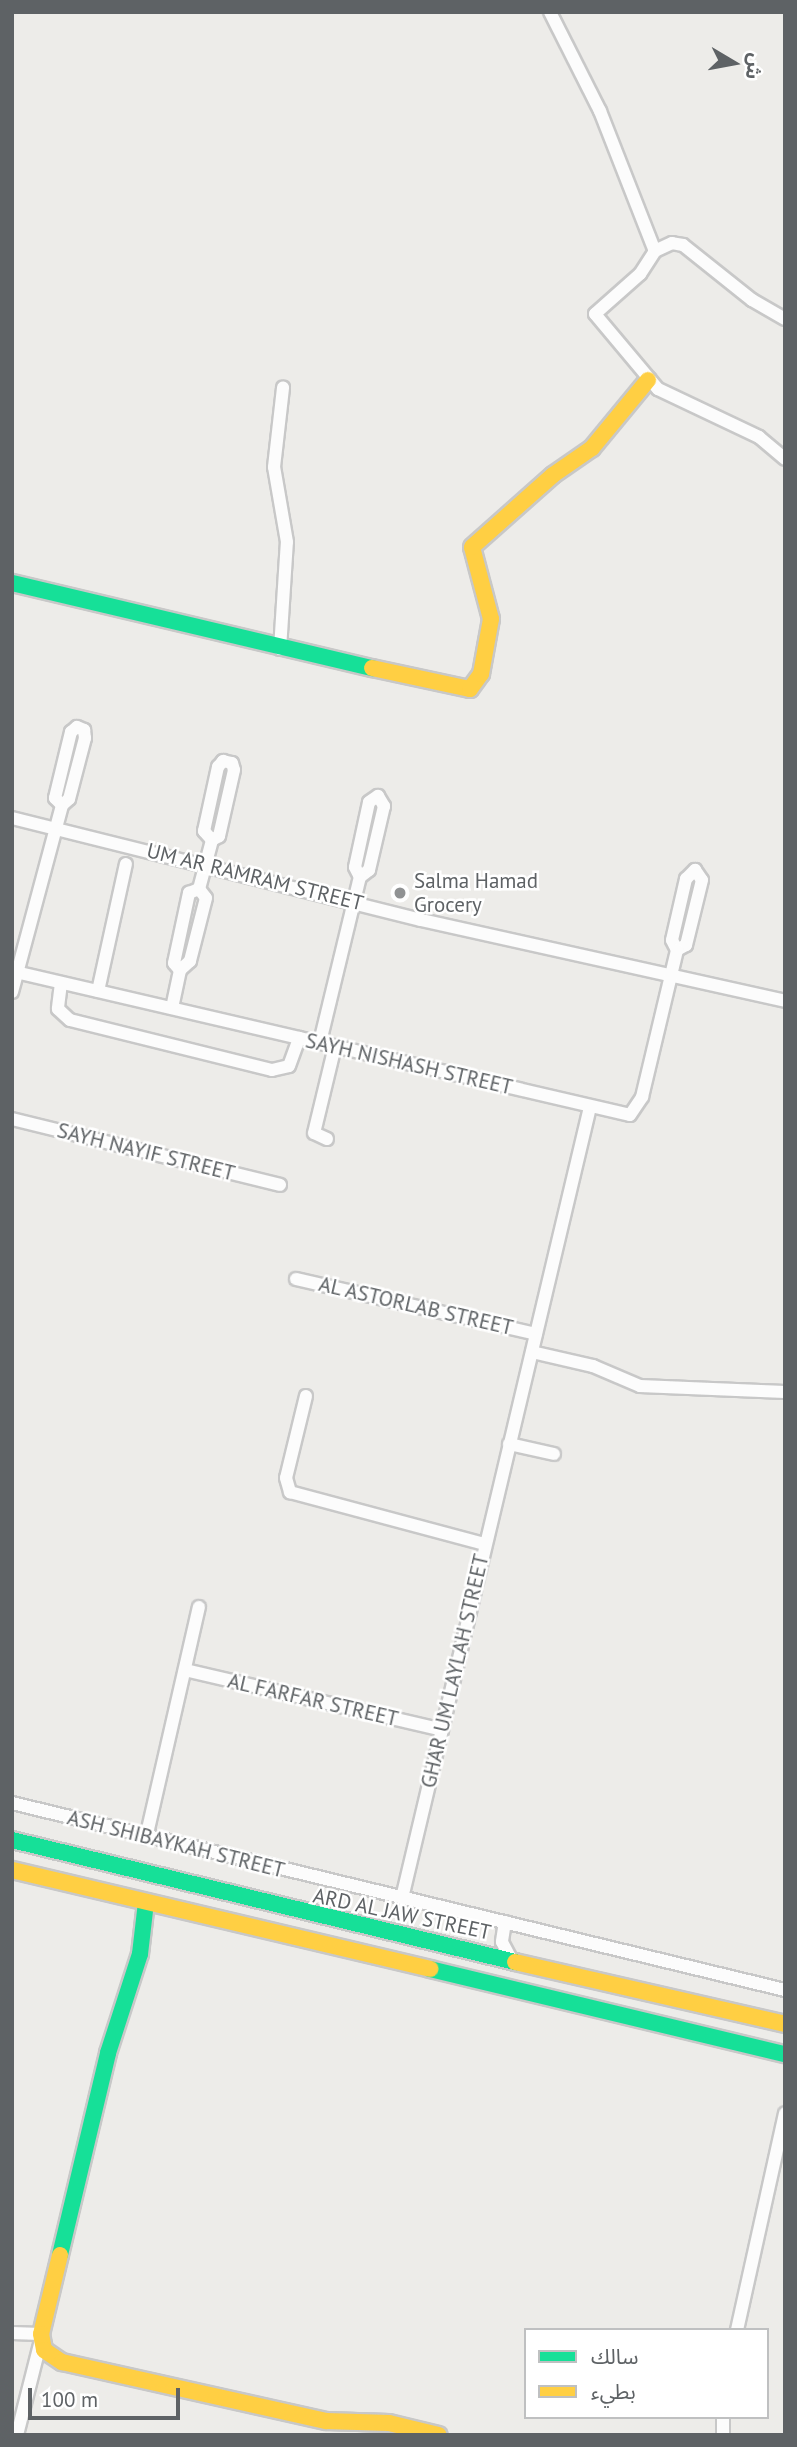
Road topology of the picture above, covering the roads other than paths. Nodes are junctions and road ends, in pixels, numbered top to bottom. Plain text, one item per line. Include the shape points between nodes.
1 (550, 12) edge
2 (655, 251) junction
3 (785, 319) edge
4 (648, 380) junction
5 (283, 388) dead end
6 (785, 458) edge
7 (12, 583) edge
8 (280, 649) junction
9 (62, 804) junction
10 (12, 818) edge
11 (55, 828) junction
12 (212, 840) junction
13 (126, 864) dead end
14 (205, 864) junction
15 (360, 877) junction
16 (354, 901) junction
17 (677, 950) junction
18 (20, 973) junction
19 (671, 973) junction
20 (61, 983) junction
21 (98, 991) junction
22 (12, 992) edge
23 (785, 1001) edge
24 (172, 1008) junction
25 (299, 1038) junction
26 (320, 1042) junction
27 (335, 1046) junction
28 (325, 1086) junction
29 (340, 1089) dead end
30 (590, 1107) junction
31 (12, 1120) edge
32 (327, 1139) dead end
33 (280, 1185) dead end
34 (296, 1279) dead end
35 (536, 1334) junction
36 (532, 1352) junction
37 (785, 1392) edge
38 (306, 1396) dead end
39 (509, 1444) junction
40 (554, 1454) dead end
41 (484, 1544) junction
42 (200, 1607) dead end
43 (185, 1670) junction
44 (442, 1730) junction
45 (12, 1803) edge
46 (146, 1838) junction
47 (12, 1840) edge
48 (12, 1870) edge
49 (401, 1898) junction
50 (146, 1902) junction
51 (329, 1920) junction
52 (503, 1928) junction
53 (311, 1942) junction
54 (478, 1953) junction
55 (511, 1959) junction
56 (622, 1983) junction
57 (785, 1990) edge
58 (614, 2015) junction
59 (785, 2024) edge
60 (785, 2054) edge
61 (785, 2113) edge
62 (737, 2328) edge
63 (12, 2333) edge
64 (41, 2337) junction
65 (17, 2435) edge
66 (439, 2435) edge

1 - 2 street via 600,111
2 - 3 street via 672,243 683,245 752,300
2 - 4 street via 640,274 594,314
4 - 6 street via 702,412 759,437
4 - 8 street via 592,448 553,475 472,547 491,620 481,674 470,689
5 - 8 street via 274,467 287,542
7 - 8 street
9 - 9 street via 69,799 85,738 81,727 73,729 55,798
9 - 11 street
10 - 11 street, UM AR RAMRAM STREET
11 - 14 street, UM AR RAMRAM STREET
11 - 18 street
12 - 12 street via 220,832 234,770 228,761 218,767 204,831
12 - 14 street
13 - 21 street
14 - 16 street, UM AR RAMRAM STREET
14 - 24 street via 199,888 206,898 190,961 180,970
15 - 15 street via 369,870 384,806 378,796 369,802 366,815 355,867
15 - 16 street
16 - 19 street, UM AR RAMRAM STREET via 421,920
16 - 26 street
17 - 17 street, SAYH NISHASH STREET via 686,945 702,880 695,870 686,878 672,940
17 - 19 street, SAYH NISHASH STREET
18 - 20 street, SAYH NISHASH STREET
18 - 22 street
19 - 23 street, UM AR RAMRAM STREET
19 - 30 street, SAYH NISHASH STREET via 640,1105 630,1115
20 - 21 street, SAYH NISHASH STREET
20 - 25 street via 58,1009 70,1020 272,1070 289,1066
21 - 24 street, SAYH NISHASH STREET
24 - 25 street, SAYH NISHASH STREET
25 - 26 street, SAYH NISHASH STREET
26 - 27 street, SAYH NISHASH STREET
27 - 28 street
27 - 30 street, SAYH NISHASH STREET
28 - 29 street
28 - 32 street via 314,1133
30 - 35 street, GHAR UM LAYLAH STREET
31 - 33 street, SAYH NAYIF STREET
34 - 35 street, AL ASTORLAB STREET
35 - 36 street, GHAR UM LAYLAH STREET
36 - 37 street via 593,1366 640,1386
36 - 39 street, GHAR UM LAYLAH STREET
38 - 41 street via 286,1478 290,1492
39 - 40 street
39 - 41 street, GHAR UM LAYLAH STREET
41 - 44 street, GHAR UM LAYLAH STREET
42 - 43 street
43 - 44 street, AL FARFAR STREET
43 - 46 street
44 - 49 street, GHAR UM LAYLAH STREET
45 - 46 street, ASH SHIBAYKAH STREET
46 - 49 street, ASH SHIBAYKAH STREET
47 - 51 street, ARD AL JAW STREET
48 - 50 street
49 - 52 street, ASH SHIBAYKAH STREET
50 - 53 street
50 - 64 street via 140,1954 108,2053
51 - 53 street via 311,1928
51 - 54 street, ARD AL JAW STREET
52 - 54 street
52 - 55 street
52 - 57 street, ASH SHIBAYKAH STREET
53 - 58 street
54 - 55 street, ARD AL JAW STREET
55 - 56 street, ARD AL JAW STREET
56 - 58 street via 629,2003
56 - 59 street, ARD AL JAW STREET
58 - 60 street
61 - 62 street
63 - 64 street
64 - 65 street
64 - 66 street via 50,2357 62,2362 302,2416 389,2423

